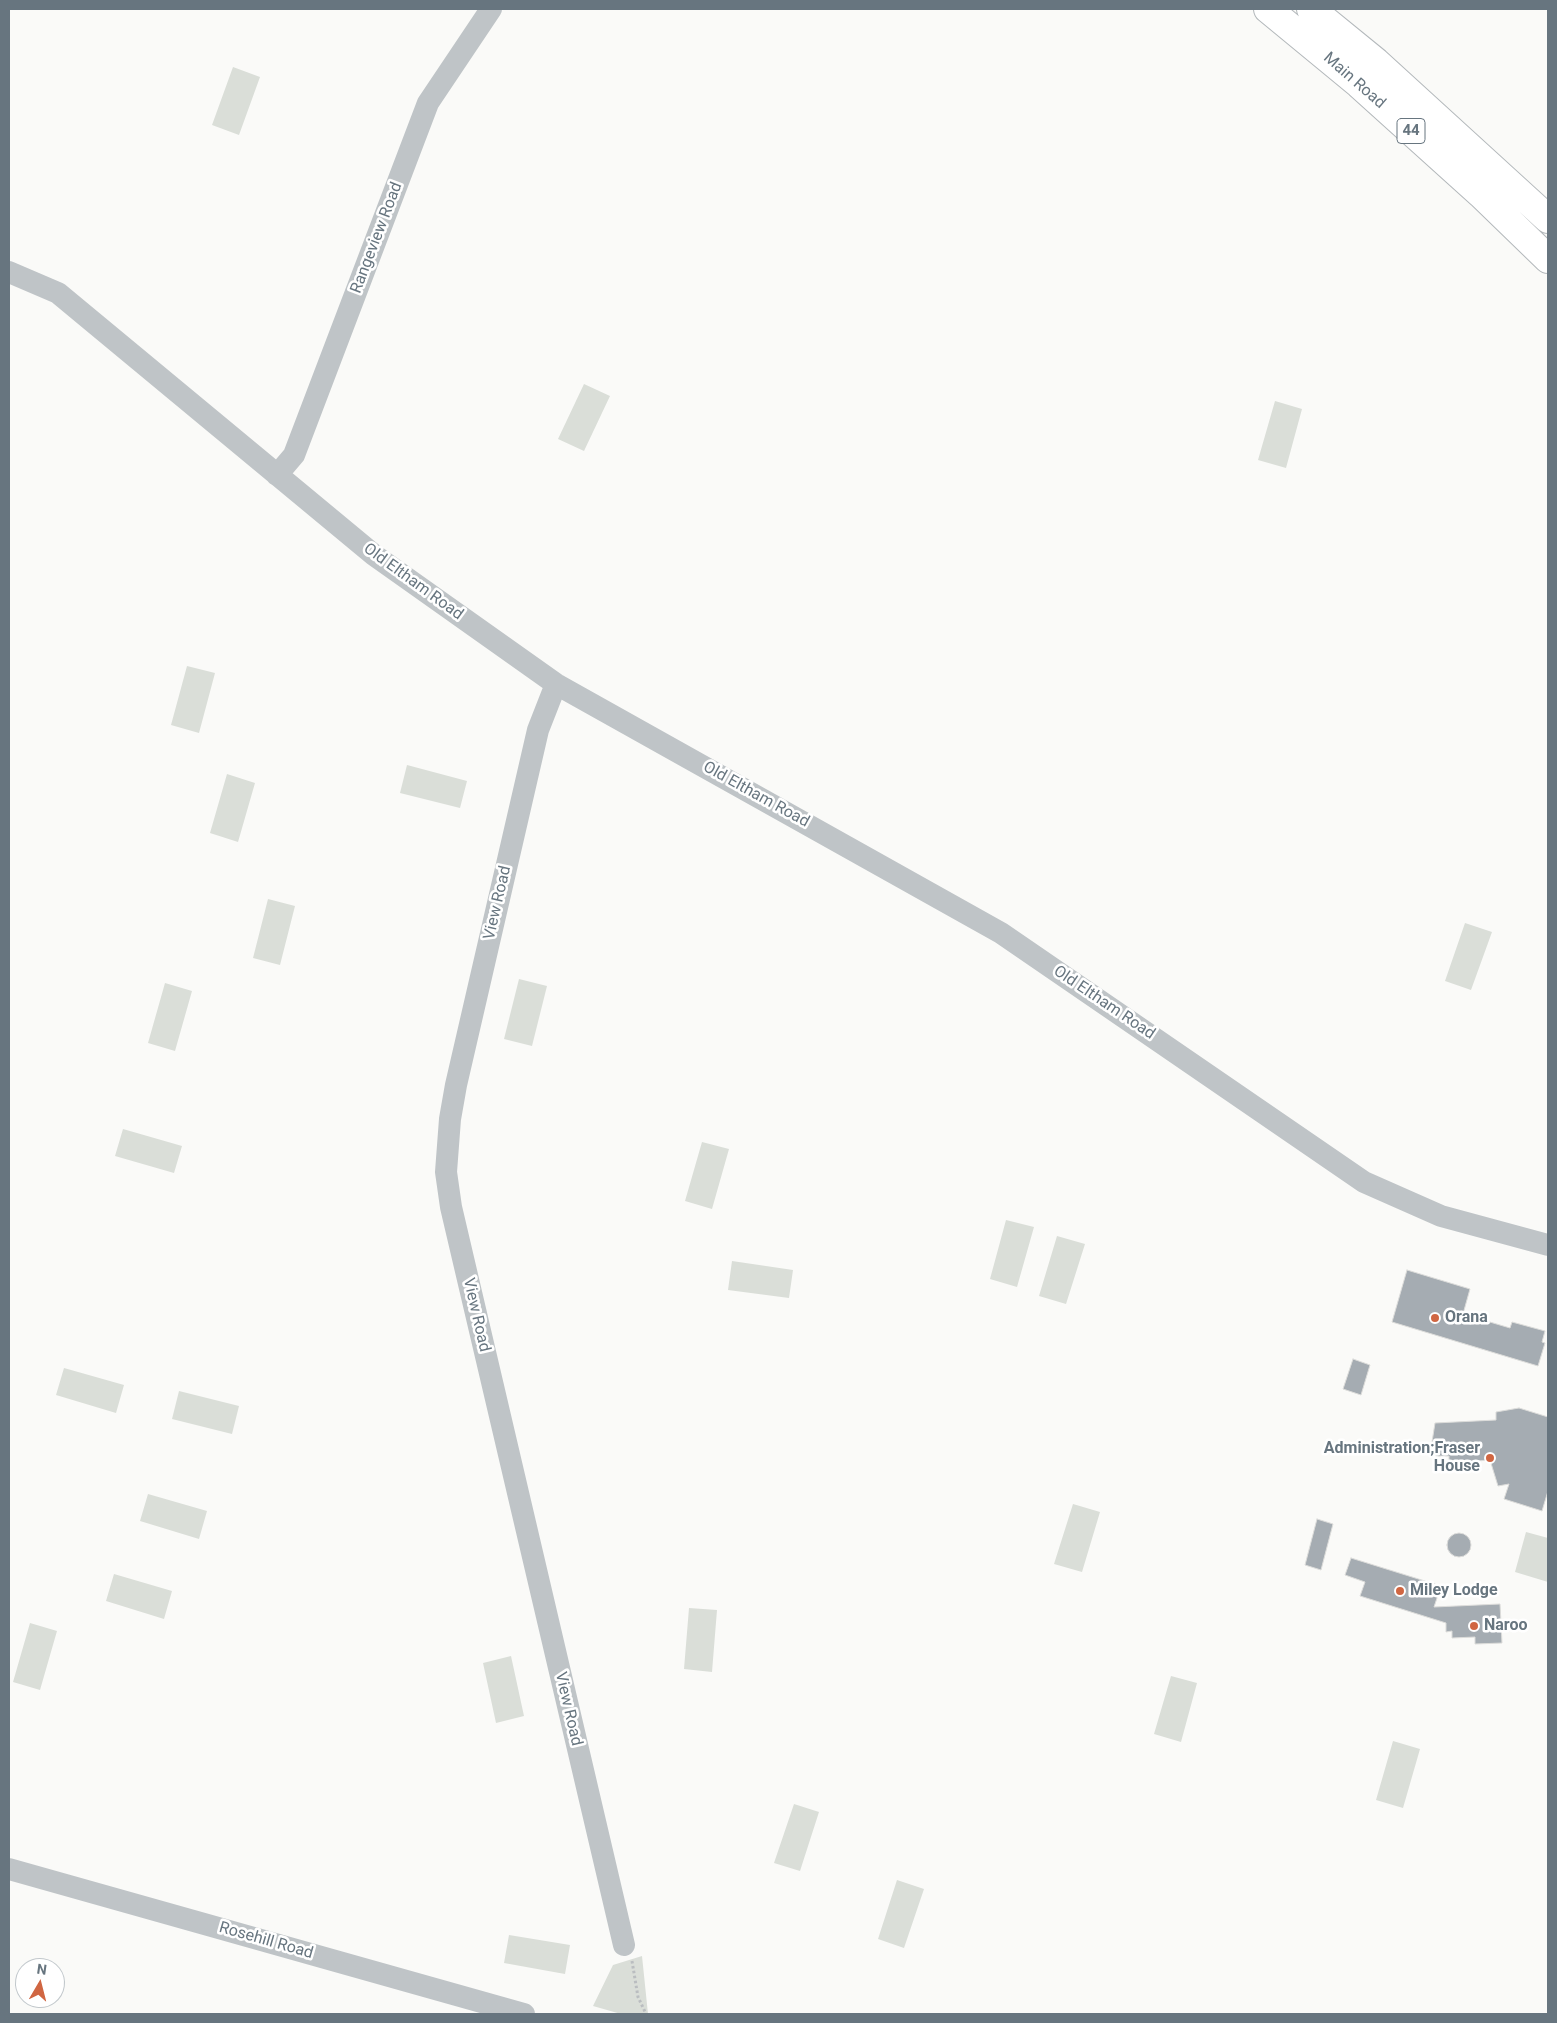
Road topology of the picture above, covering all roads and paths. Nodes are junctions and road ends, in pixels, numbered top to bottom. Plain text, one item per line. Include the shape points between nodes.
1 (491, 9) edge
2 (1268, 9) edge
3 (1311, 9) edge
4 (1548, 219) edge
5 (1548, 259) edge
6 (9, 272) edge
7 (277, 475) junction
8 (556, 684) junction
9 (1548, 1245) edge
10 (9, 1869) edge
11 (624, 1945) joint
12 (524, 2014) edge
13 (646, 2014) edge

1 - 7 street, Rangeview Road via 428,103 294,455
2 - 5 main road, Main Road / 44 via 1359,84
3 - 4 main road, Main Road / 44 via 1376,62
6 - 7 street, Old Eltham Road via 58,293
7 - 8 street, Old Eltham Road via 374,555
8 - 9 street, Old Eltham Road via 1001,933 1364,1182 1441,1216
8 - 11 street, View Road via 538,730 456,1085 446,1172 451,1207
10 - 12 street, Rosehill Road
11 - 13 path via 629,1950 638,1997

